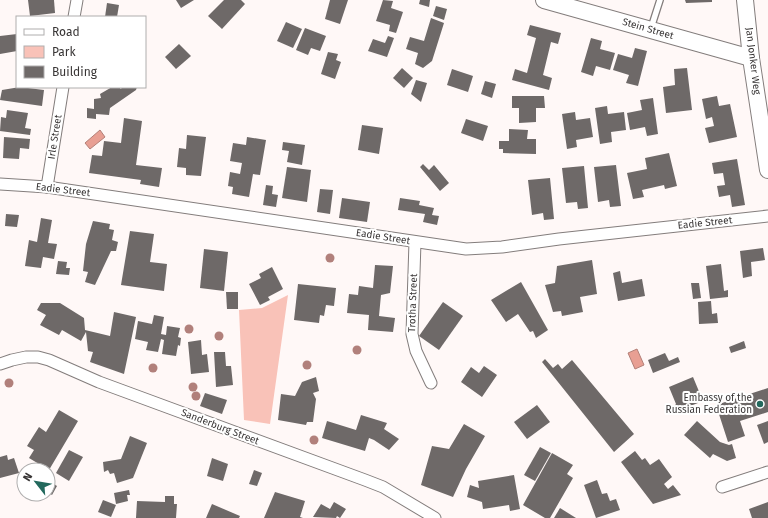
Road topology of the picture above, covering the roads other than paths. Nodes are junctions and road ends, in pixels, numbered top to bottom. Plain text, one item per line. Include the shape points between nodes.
1 (77, 0) edge
2 (544, 0) edge
3 (660, 0) edge
4 (745, 0) edge
5 (74, 16) edge
6 (651, 30) junction
7 (752, 58) junction
8 (63, 88) edge
9 (768, 170) edge
10 (0, 184) edge
11 (48, 187) junction
12 (768, 216) edge
13 (415, 242) junction
14 (0, 364) edge
15 (431, 383) dead end
16 (768, 472) edge
17 (722, 487) dead end
18 (435, 518) edge

1 - 5 street
2 - 6 street, Stein Street
3 - 6 lane
4 - 7 street, Jan Jonker Weg
6 - 7 street, Stein Street
7 - 9 street, Jan Jonker Weg
8 - 11 street, Irle Street
10 - 11 street, Eadie Street
11 - 13 street, Eadie Street
12 - 13 street, Eadie Street via 489,249 466,249
13 - 15 street, Trotha Street via 412,334 416,351
14 - 18 street, Sanderburg Street via 26,357 49,360 99,382 377,485
16 - 17 street

